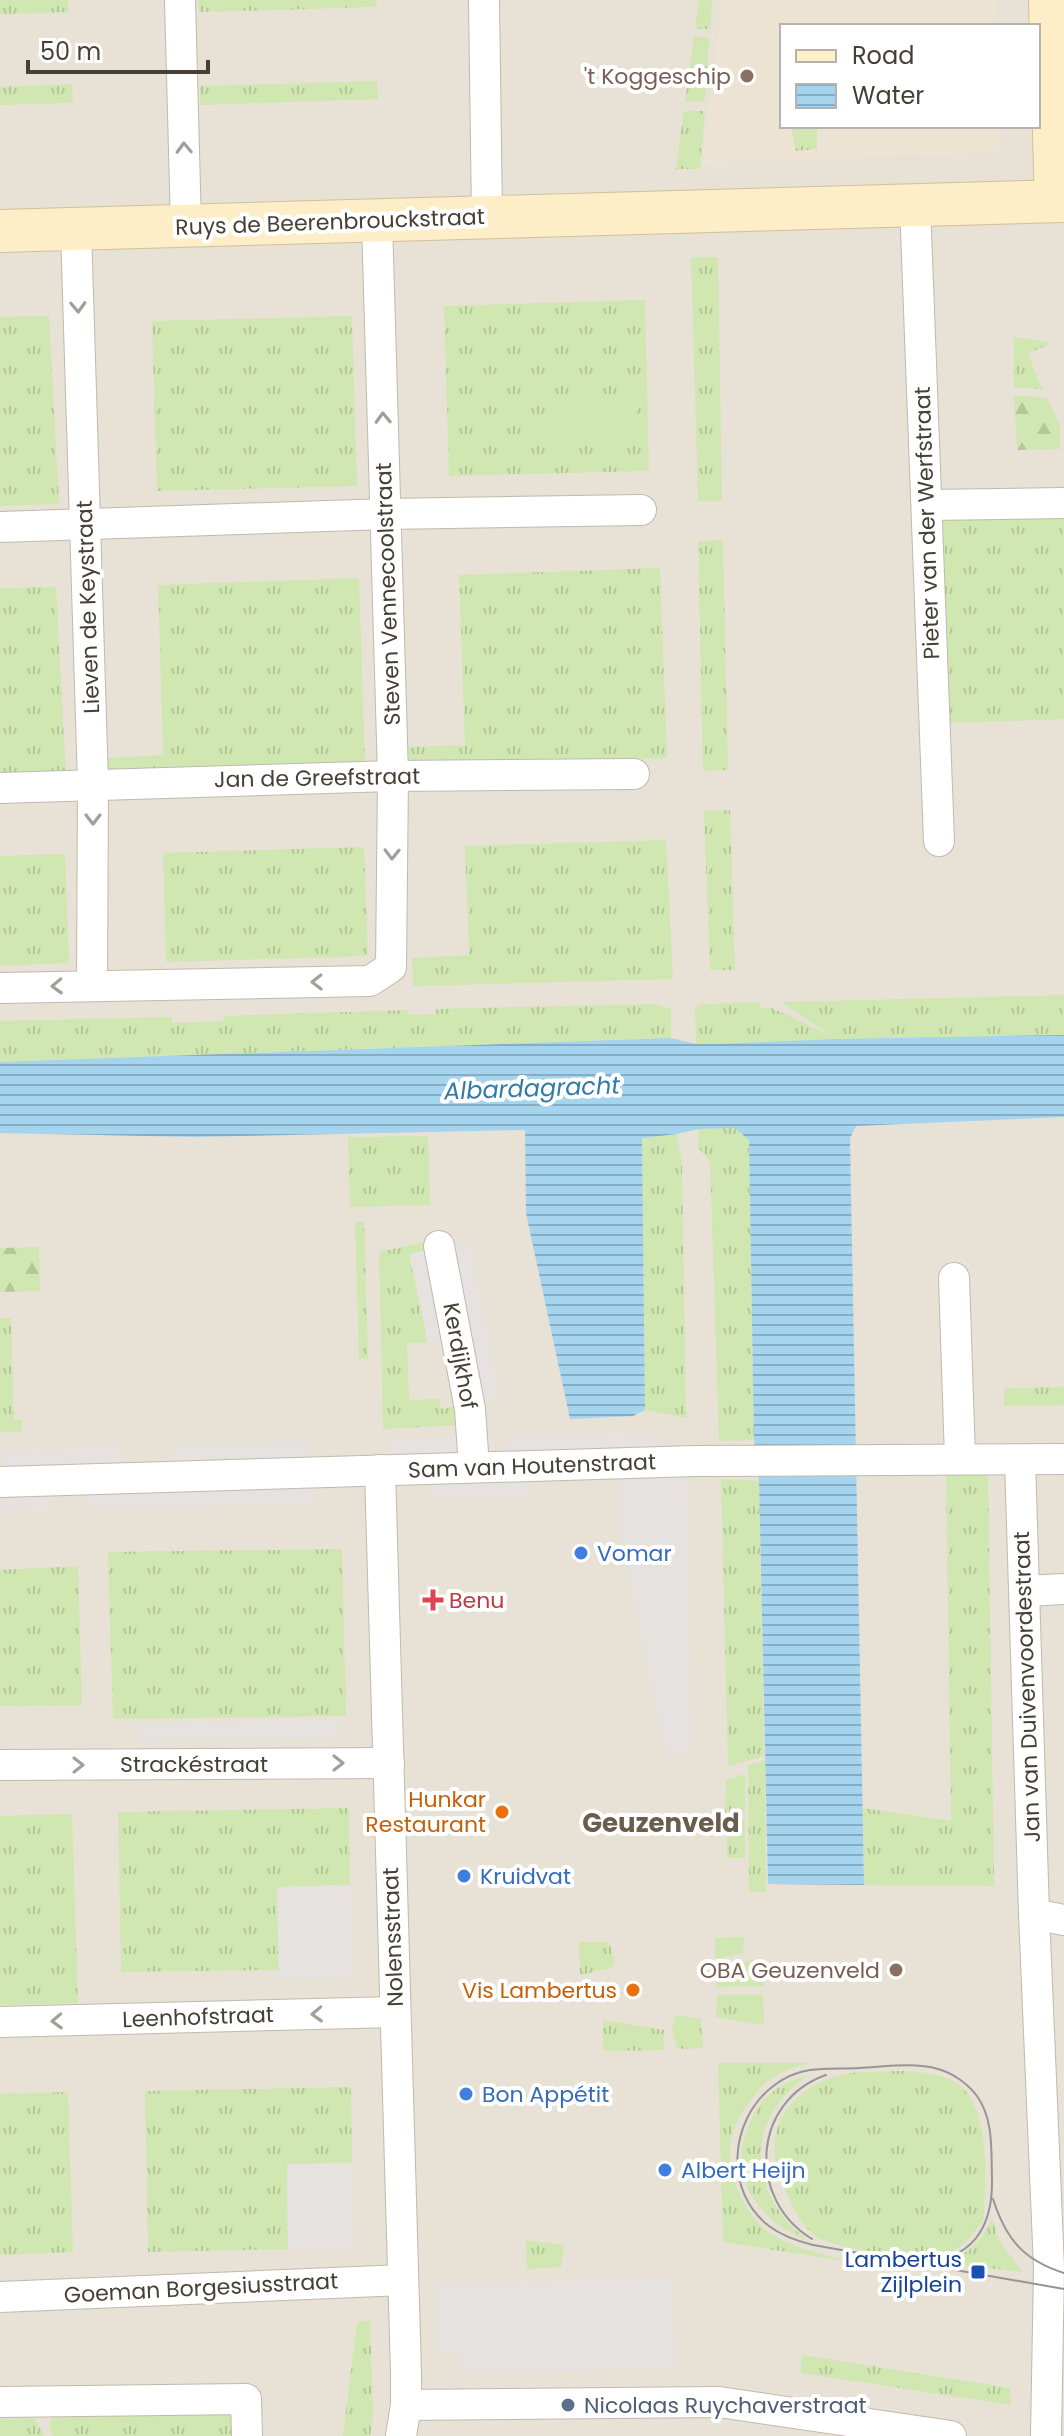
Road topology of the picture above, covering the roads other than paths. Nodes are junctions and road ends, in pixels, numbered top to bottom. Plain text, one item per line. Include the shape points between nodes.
1 (180, 0) edge
2 (484, 0) edge
3 (1027, 0) edge
4 (1050, 0) edge
5 (1028, 24) edge
6 (1047, 121) edge
7 (1051, 201) edge
8 (915, 204) junction
9 (487, 218) junction
10 (377, 221) junction
11 (186, 226) junction
12 (76, 229) junction
13 (0, 231) edge
14 (1064, 503) edge
15 (927, 505) junction
16 (641, 510) dead end
17 (386, 514) junction
18 (86, 526) junction
19 (0, 527) edge
20 (634, 774) dead end
21 (393, 776) junction
22 (93, 784) junction
23 (0, 788) edge
24 (939, 841) dead end
25 (92, 986) junction
26 (0, 988) edge
27 (439, 1246) dead end
28 (954, 1278) dead end
29 (960, 1458) junction
30 (1064, 1459) edge
31 (1020, 1460) junction
32 (474, 1467) junction
33 (380, 1470) junction
34 (0, 1482) edge
35 (1064, 1589) edge
36 (1025, 1591) junction
37 (389, 1763) junction
38 (0, 1765) edge
39 (1034, 1914) junction
40 (1064, 1920) edge
41 (395, 2012) junction
42 (0, 2022) edge
43 (403, 2280) junction
44 (0, 2297) edge
45 (1056, 2342) edge
46 (0, 2402) edge
47 (406, 2405) junction
48 (866, 2430) edge
49 (247, 2436) edge
50 (401, 2436) edge
51 (951, 2436) edge
52 (1046, 2436) edge

11 -> 1 street
2 - 9 street
3 - 5 street
4 - 6 street
6 - 7 street
7 - 8 street
8 - 9 street, Ruys de Beerenbrouckstraat
8 - 15 street, Pieter van der Werfstraat
9 - 10 street, Ruys de Beerenbrouckstraat
10 - 11 street, Ruys de Beerenbrouckstraat
17 -> 10 street, Steven Vennecoolstraat
11 - 12 street, Ruys de Beerenbrouckstraat
12 - 13 street, Ruys de Beerenbrouckstraat
12 -> 18 street, Lieven de Keystraat
14 - 15 street
15 - 24 street, Pieter van der Werfstraat
16 - 17 street
17 - 18 street
17 - 21 street, Steven Vennecoolstraat
18 - 19 street
18 - 22 street, Lieven de Keystraat
20 - 21 street, Jan de Greefstraat
21 - 22 street, Jan de Greefstraat
21 -> 25 street, Steven Vennecoolstraat via 391,967 370,981
22 - 23 street, Jan de Greefstraat
22 -> 25 street, Lieven de Keystraat
25 -> 26 street
27 - 32 street, Kerdijkhof via 470,1409
28 - 29 street
29 - 31 street, Sam van Houtenstraat
29 - 32 street, Sam van Houtenstraat
30 - 31 street, Sam van Houtenstraat
31 - 36 street, Jan van Duivenvoordestraat
32 - 33 street, Sam van Houtenstraat
33 - 34 street, Sam van Houtenstraat
33 - 37 street, Nolensstraat
35 - 36 street
36 - 39 street, Jan van Duivenvoordestraat
38 -> 37 street, Strackéstraat
37 - 41 street, Nolensstraat
39 - 40 street
39 - 45 street, Jan van Duivenvoordestraat
41 -> 42 street, Leenhofstraat
41 - 43 street, Nolensstraat
43 - 44 street, Goeman Borgesiusstraat
43 - 47 street, Nolensstraat
45 - 52 street, Jan van Duivenvoordestraat
46 - 49 street via 246,2399
47 - 48 street via 719,2402
47 - 50 street, Nolensstraat
48 - 51 street

